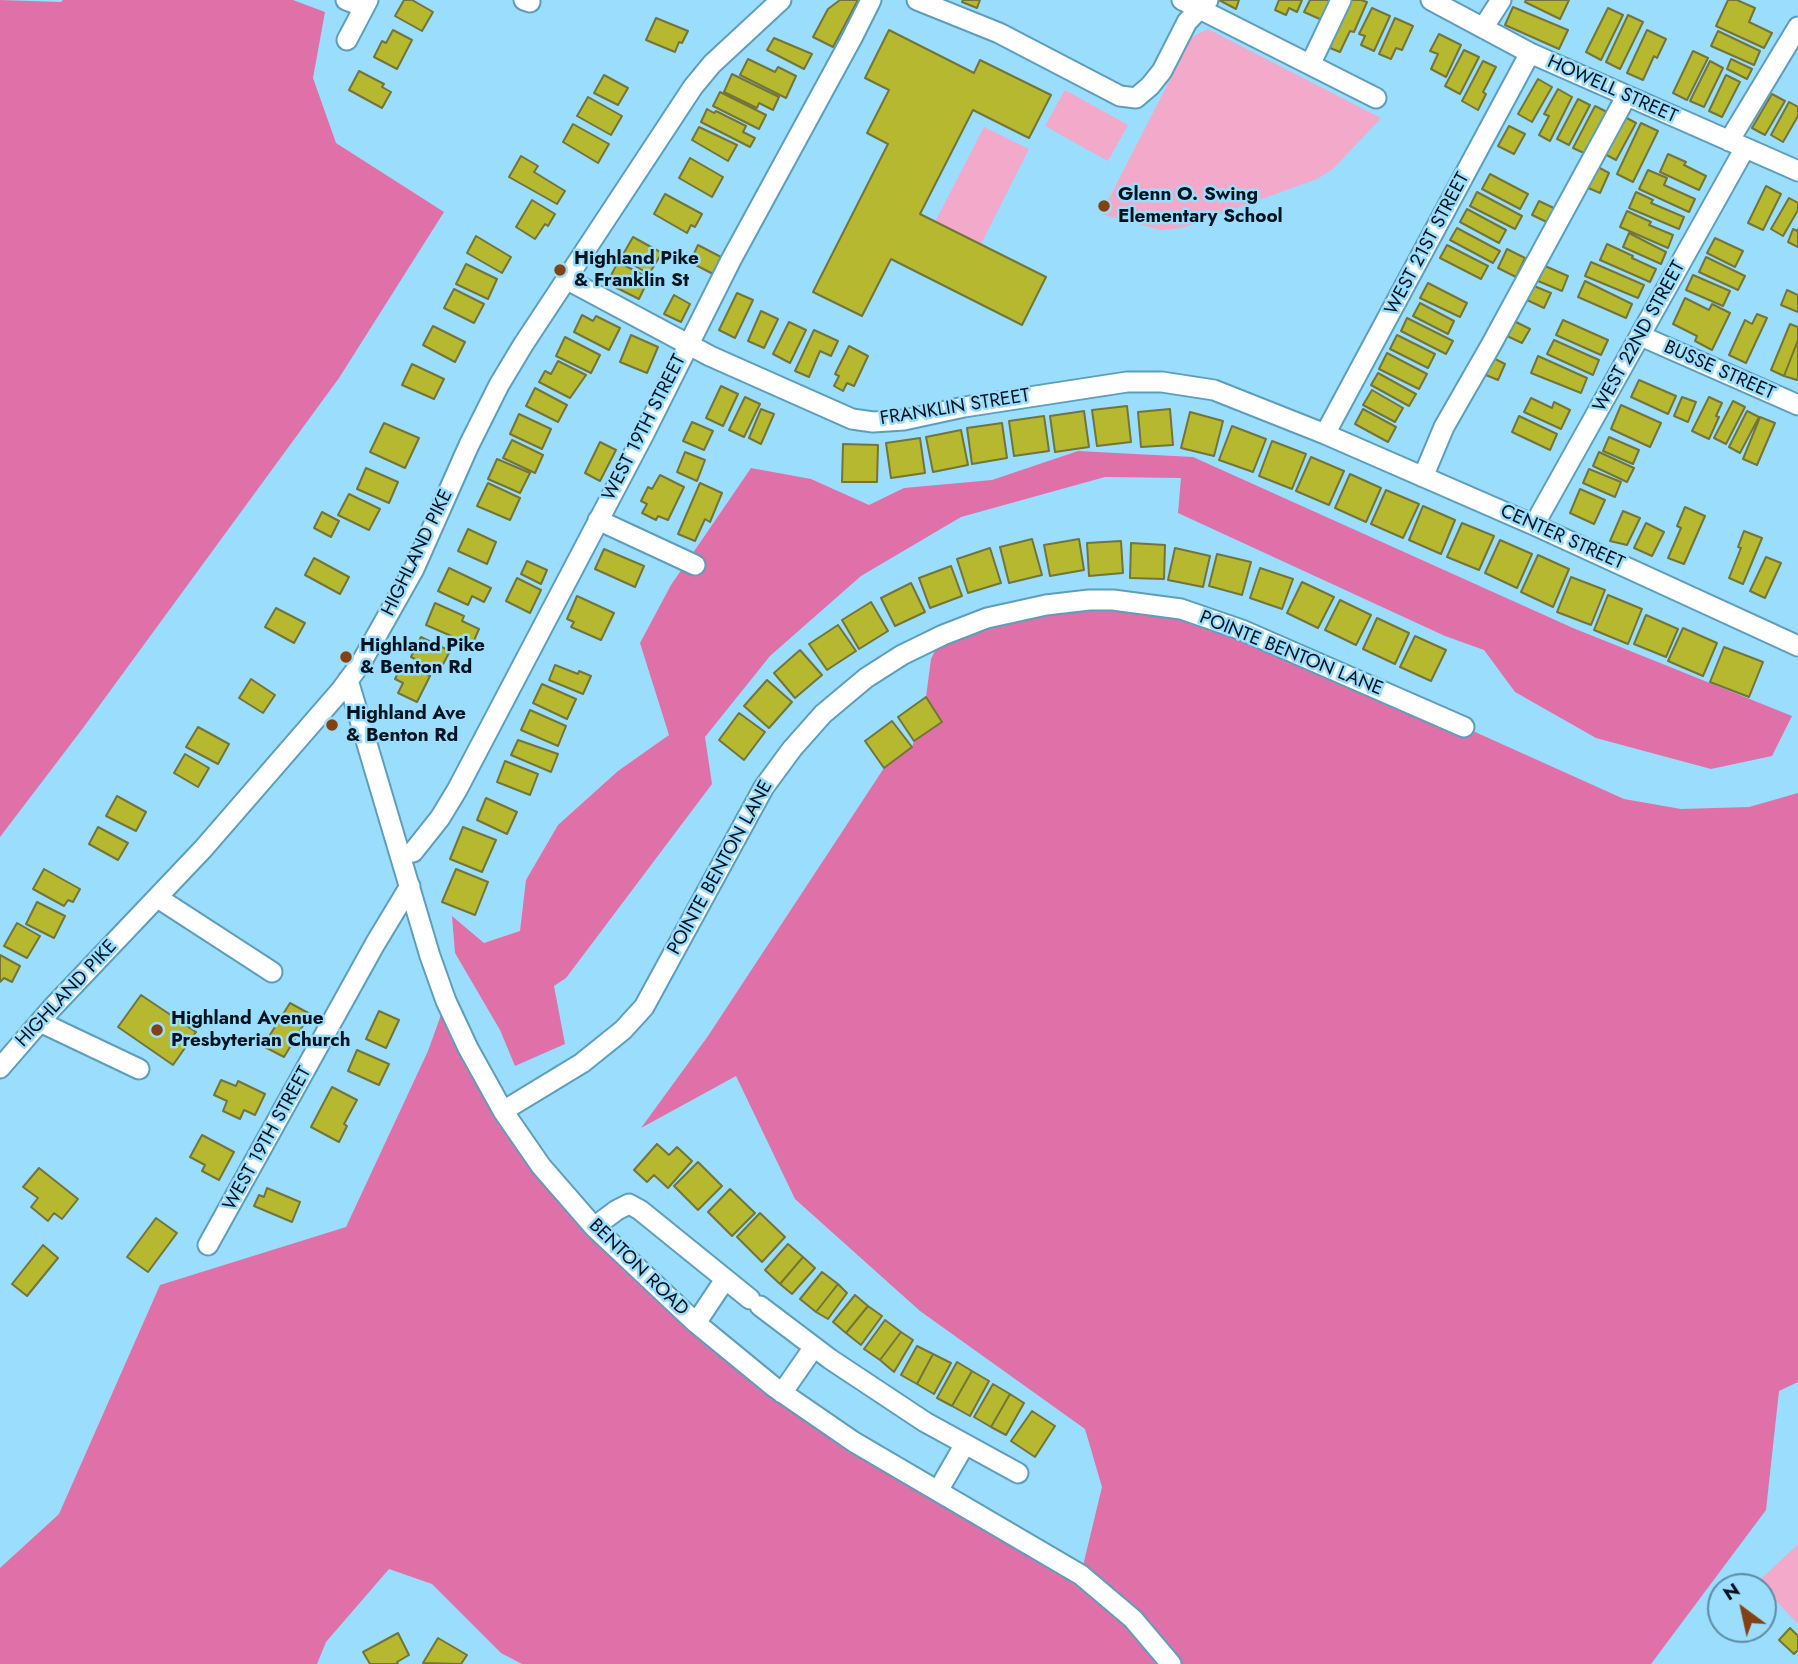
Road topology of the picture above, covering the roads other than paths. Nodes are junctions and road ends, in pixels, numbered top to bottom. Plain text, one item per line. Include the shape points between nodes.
1 (781, 0) edge
2 (871, 0) edge
3 (917, 0) edge
4 (1182, 0) edge
5 (1341, 0) edge
6 (1431, 0) edge
7 (1500, 0) edge
8 (359, 2) edge
9 (1204, 4) edge
10 (1483, 27) junction
11 (1798, 27) edge
12 (347, 40) dead end
13 (1531, 54) junction
14 (1311, 64) junction
15 (1626, 97) junction
16 (1376, 98) dead end
17 (1737, 145) junction
18 (1798, 171) edge
19 (566, 279) junction
20 (1641, 336) junction
21 (688, 344) junction
22 (1798, 405) edge
23 (1325, 434) junction
24 (1423, 477) junction
25 (598, 520) junction
26 (1534, 525) junction
27 (695, 565) dead end
28 (1798, 646) edge
29 (348, 680) junction
30 (1465, 727) dead end
31 (413, 852) dead end
32 (410, 886) junction
33 (158, 898) junction
34 (272, 972) dead end
35 (40, 1022) junction
36 (0, 1068) edge
37 (139, 1069) dead end
38 (503, 1111) junction
39 (594, 1227) junction
40 (208, 1245) dead end
41 (724, 1281) junction
42 (696, 1323) junction
43 (814, 1347) junction
44 (782, 1393) junction
45 (965, 1444) junction
46 (1018, 1473) dead end
47 (938, 1491) junction
48 (1171, 1664) edge

1 - 19 street, HIGHLAND PIKE via 693,87
2 - 21 street, WEST 19TH STREET
3 - 9 street via 999,33 1120,96 1136,98 1162,71 1187,22
4 - 9 street
5 - 14 street
6 - 10 street, HOWELL STREET
7 - 10 street
8 - 12 street
9 - 14 street
10 - 13 street, HOWELL STREET
11 - 17 street, WEST 22ND STREET
13 - 15 street, HOWELL STREET
13 - 23 street, WEST 21ST STREET
14 - 16 street
15 - 17 street, HOWELL STREET
15 - 24 street via 1444,427
17 - 18 street, HOWELL STREET
17 - 20 street, WEST 22ND STREET
19 - 21 street, FRANKLIN STREET
19 - 29 street, HIGHLAND PIKE via 499,385 414,569
20 - 22 street, BUSSE STREET
20 - 26 street, WEST 22ND STREET
21 - 23 street, FRANKLIN STREET via 837,413 873,422 1095,386 1162,382 1214,390
21 - 25 street, WEST 19TH STREET
23 - 24 street, CENTER STREET
24 - 26 street, CENTER STREET
25 - 27 street
25 - 31 street, WEST 19TH STREET via 457,790
26 - 28 street, CENTER STREET
29 - 32 street, BENTON ROAD
29 - 33 street, HIGHLAND PIKE
30 - 38 street, POINTE BENTON LANE via 1242,630 1181,609 1089,600 987,618 943,635 866,678 823,714 764,787 644,1007 582,1063
32 - 38 street, BENTON ROAD via 446,1000
32 - 40 street, WEST 19TH STREET
33 - 34 street
33 - 35 street, HIGHLAND PIKE
35 - 36 street, HIGHLAND PIKE
35 - 37 street
38 - 39 street, BENTON ROAD via 541,1167
39 - 41 street via 629,1204
39 - 42 street, BENTON ROAD
41 - 42 street
41 - 43 street
42 - 44 street, BENTON ROAD
43 - 44 street
43 - 45 street
44 - 47 street, BENTON ROAD
45 - 46 street
45 - 47 street
47 - 48 street, BENTON ROAD via 1081,1575 1133,1619

